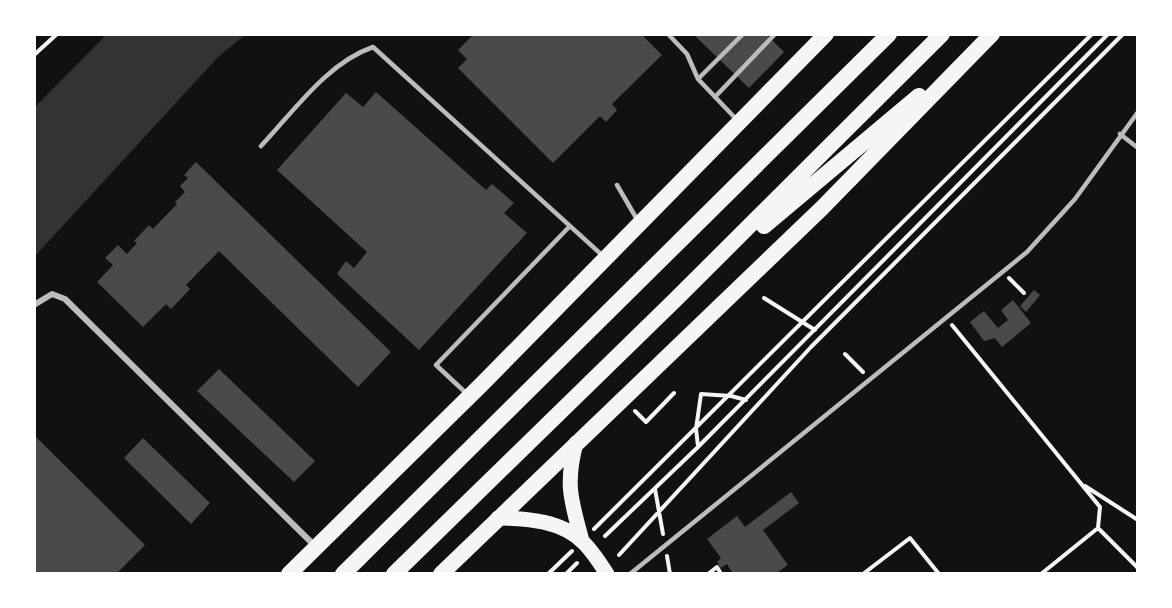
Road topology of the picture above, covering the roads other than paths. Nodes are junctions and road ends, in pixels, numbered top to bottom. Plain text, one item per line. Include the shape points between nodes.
1 (668, 34) edge
2 (743, 34) edge
3 (775, 34) edge
4 (826, 34) edge
5 (888, 34) edge
6 (942, 34) edge
7 (992, 34) edge
8 (698, 79) junction
9 (715, 97) junction
10 (1137, 112) edge
11 (740, 122) junction
12 (1120, 134) junction
13 (261, 146) dead end
14 (1137, 148) edge
15 (617, 185) dead end
16 (639, 222) junction
17 (570, 226) junction
18 (605, 257) junction
19 (676, 299) junction
20 (34, 305) edge
21 (469, 397) junction
22 (576, 443) junction
23 (498, 518) junction
24 (582, 541) junction
25 (316, 547) junction
26 (289, 573) edge
27 (343, 573) edge
28 (394, 573) edge
29 (441, 573) edge
30 (608, 573) edge
31 (630, 573) edge

1 - 8 lane via 687,54
2 - 8 lane
3 - 9 lane
4 - 11 highway
5 - 27 highway
6 - 19 highway
7 - 19 highway
7 - 22 highway via 822,208
8 - 9 lane
9 - 11 lane
10 - 12 lane
11 - 16 highway
12 - 14 lane
12 - 31 lane via 1075,198 1027,252
13 - 17 lane via 331,72 355,53 373,47
15 - 16 lane
16 - 18 highway
17 - 18 lane
17 - 21 lane via 436,365
18 - 21 highway
19 - 28 highway
20 - 25 street via 52,294 65,299
21 - 25 highway
22 - 23 highway
22 - 24 main road via 569,471
23 - 24 main road via 526,518 559,527
23 - 29 highway
24 - 30 main road
25 - 26 highway

